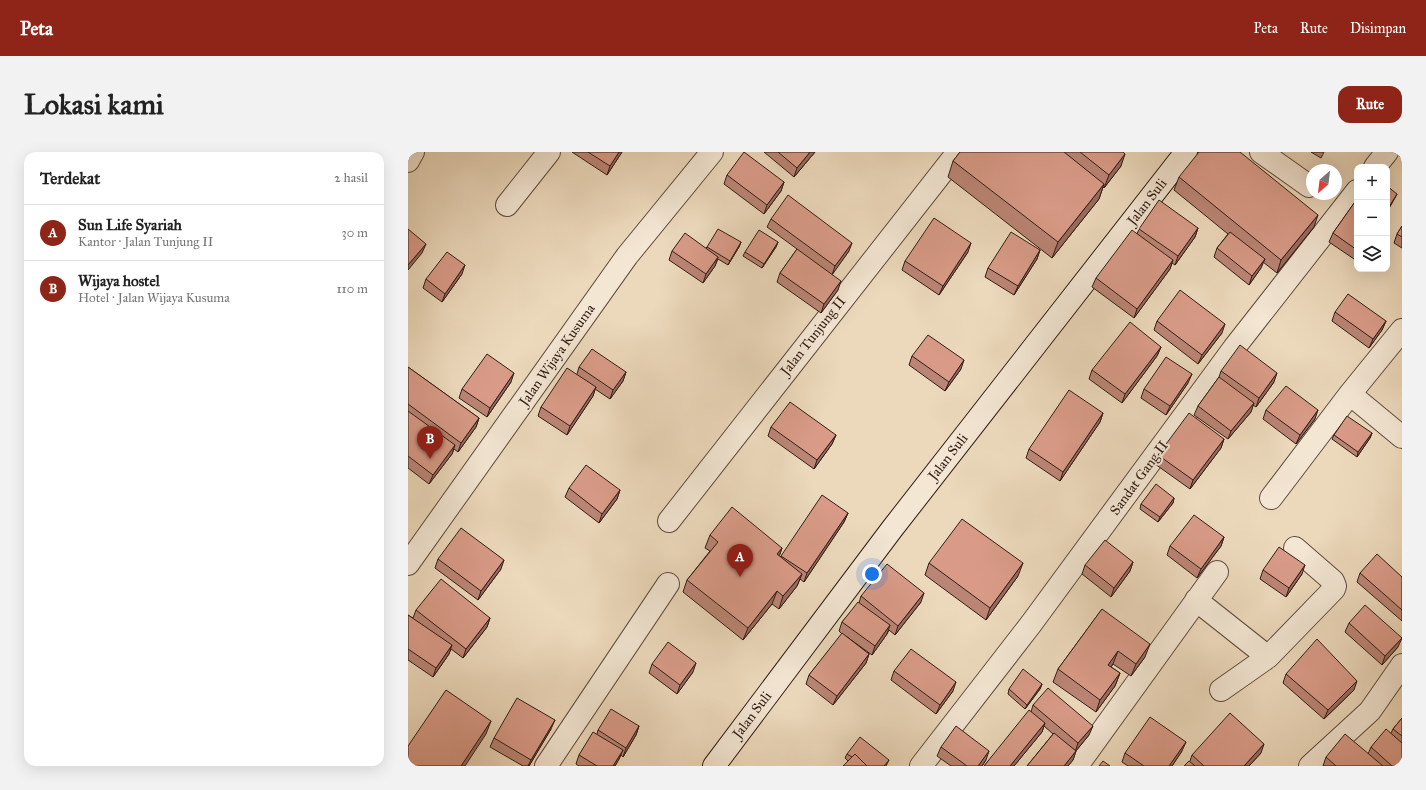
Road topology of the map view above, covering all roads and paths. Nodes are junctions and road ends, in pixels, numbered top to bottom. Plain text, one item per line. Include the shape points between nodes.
1 (413, 152) edge
2 (549, 152) edge
3 (712, 152) edge
4 (958, 152) edge
5 (1186, 152) edge
6 (1261, 152) edge
7 (1387, 152) edge
8 (408, 161) edge
9 (1378, 164) edge
10 (1306, 184) edge
11 (1354, 195) edge
12 (507, 206) dead end
13 (1402, 330) edge
14 (1350, 394) junction
15 (1402, 437) edge
16 (1271, 498) dead end
17 (669, 521) dead end
18 (1295, 548) dead end
19 (408, 564) edge
20 (1217, 572) dead end
21 (668, 584) dead end
22 (1196, 600) junction
23 (1268, 657) junction
24 (1402, 665) edge
25 (1220, 690) dead end
26 (546, 766) edge
27 (714, 766) edge
28 (921, 766) edge
29 (1077, 766) edge
30 (1310, 766) edge

1 - 8 street
2 - 12 street
3 - 19 street, Jalan Wijaya Kusuma via 627,256
4 - 17 street, Jalan Tunjung II
5 - 27 street, Jalan Suli via 892,529
6 - 10 street
7 - 9 street
11 - 28 street, Sandat Gang II via 1234,348 1031,624
13 - 14 street
14 - 15 street
14 - 16 street
18 - 23 street via 1335,586
20 - 22 street
21 - 26 street
22 - 23 street
22 - 29 street
23 - 25 street
24 - 30 street via 1370,711

